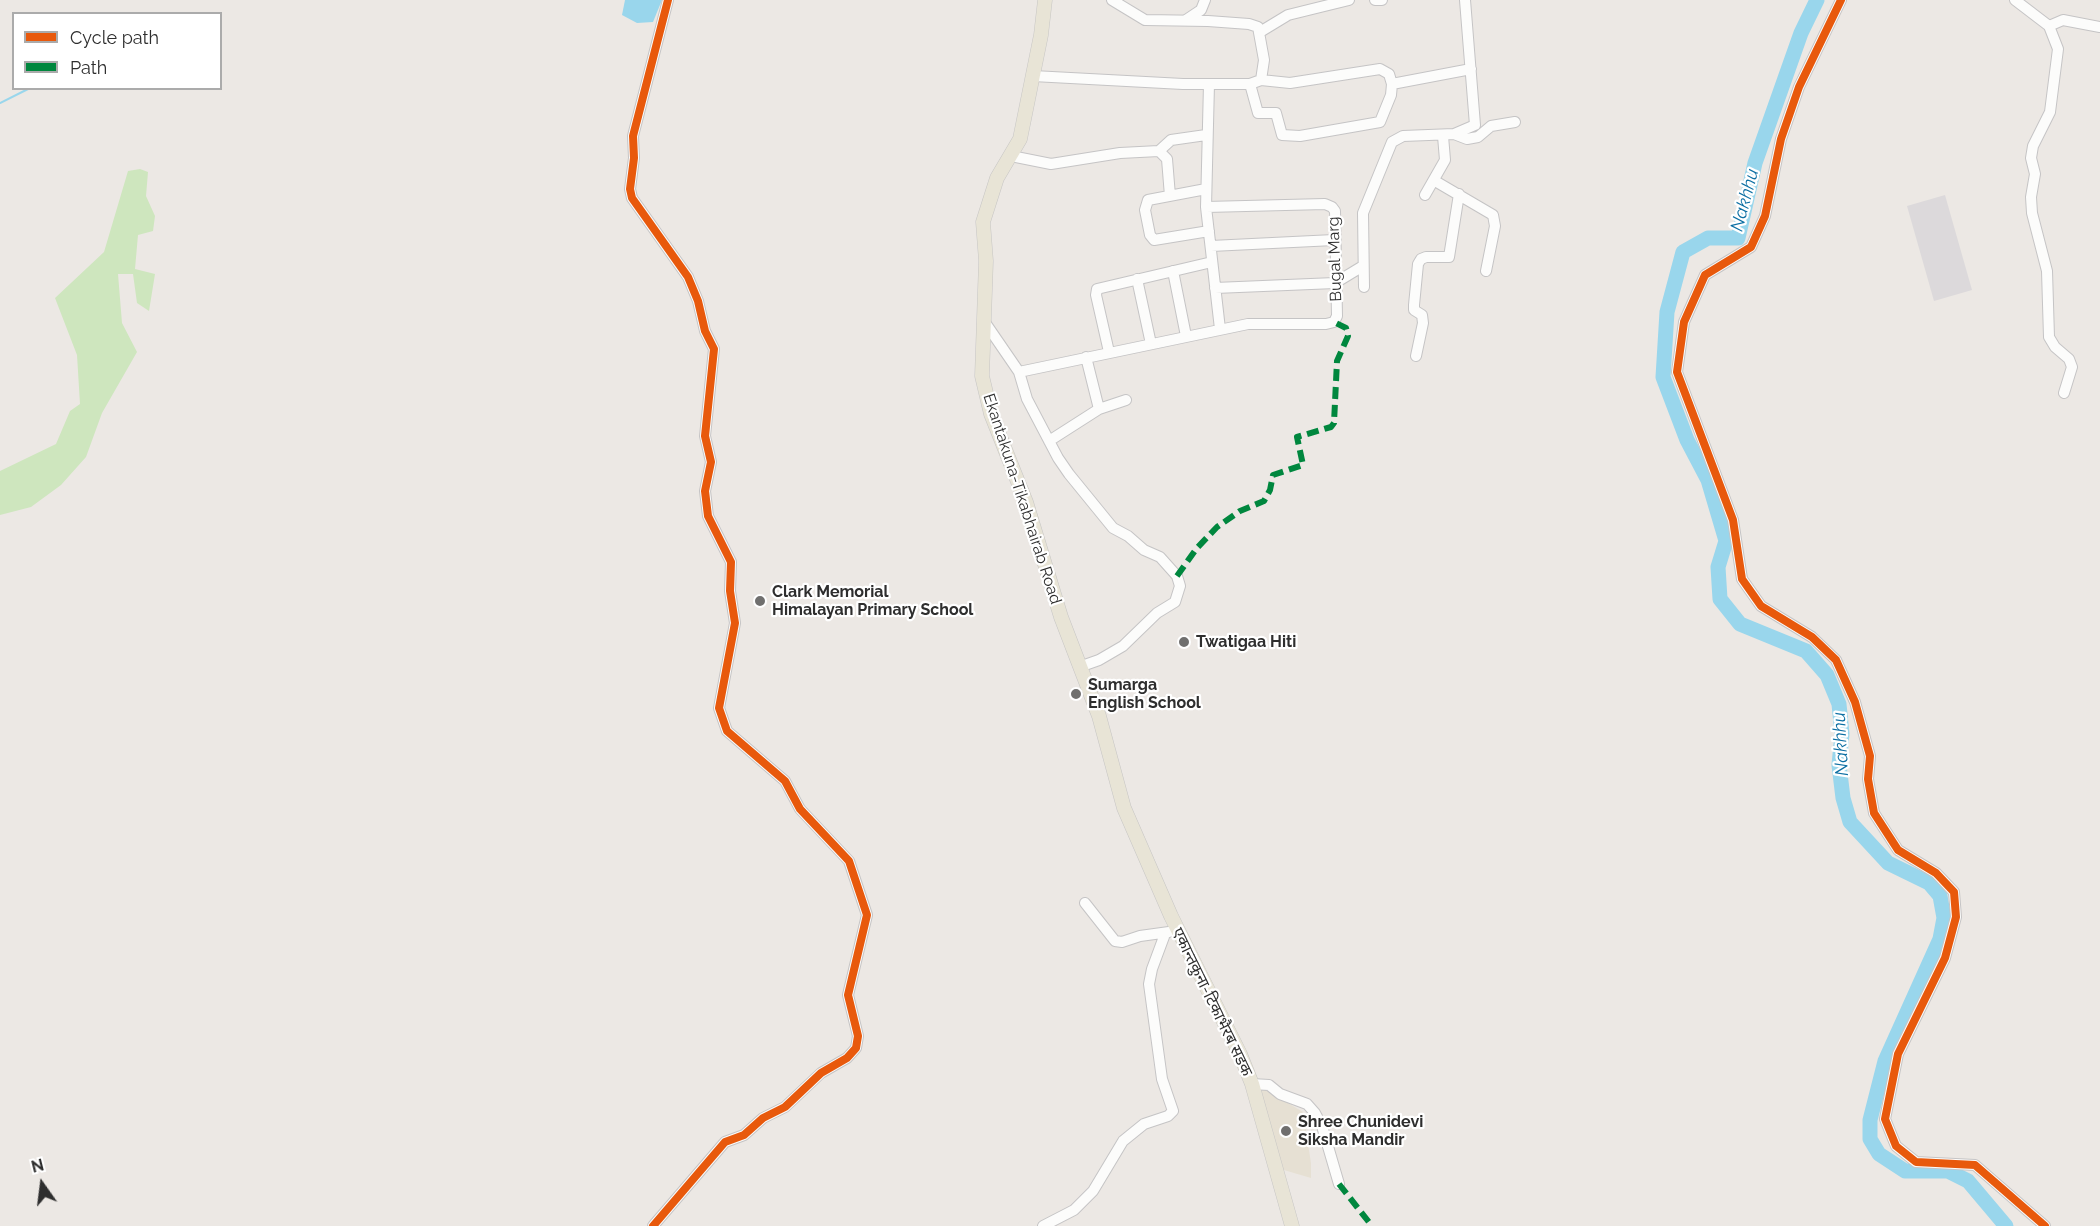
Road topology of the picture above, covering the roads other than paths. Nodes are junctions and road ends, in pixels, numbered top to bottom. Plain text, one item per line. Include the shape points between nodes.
1 (669, 0) edge
2 (1045, 0) edge
3 (1112, 0) edge
4 (1204, 0) edge
5 (1349, 0) edge
6 (1375, 0) edge
7 (1382, 0) edge
8 (1465, 0) edge
9 (1841, 0) edge
10 (2015, 0) edge
11 (1323, 3) edge
12 (1186, 20) junction
13 (2049, 26) junction
14 (2100, 27) edge
15 (1260, 32) junction
16 (1471, 69) junction
17 (1033, 76) junction
18 (1255, 82) junction
19 (1209, 84) junction
20 (1392, 84) junction
21 (1515, 122) dead end
22 (1206, 135) junction
23 (1449, 135) junction
24 (1159, 151) junction
25 (1011, 156) junction
26 (1435, 181) junction
27 (1206, 189) junction
28 (1459, 194) junction
29 (1425, 195) dead end
30 (1170, 196) junction
31 (1206, 207) junction
32 (1209, 231) junction
33 (1334, 240) junction
34 (1211, 246) junction
35 (1212, 262) junction
36 (1363, 266) junction
37 (1173, 271) junction
38 (1486, 271) dead end
39 (1137, 279) junction
40 (1335, 283) junction
41 (1215, 288) junction
42 (1364, 288) dead end
43 (984, 321) junction
44 (1220, 330) junction
45 (1186, 336) junction
46 (1151, 344) junction
47 (1109, 352) junction
48 (1416, 356) dead end
49 (1086, 357) junction
50 (1019, 372) junction
51 (2064, 393) dead end
52 (1126, 400) dead end
53 (1099, 409) junction
54 (1049, 441) junction
55 (1082, 666) junction
56 (1085, 903) dead end
57 (1171, 926) junction
58 (1252, 1084) junction
59 (1339, 1184) dead end
60 (653, 1226) edge
61 (1043, 1226) edge
62 (1292, 1226) edge
63 (2045, 1226) edge

1 - 60 street via 633,136 630,189 632,198 688,277 714,349 705,436 711,462 705,491 708,516 731,562 735,623 720,708 727,731 785,781 800,809 849,861 867,915 848,995 858,1036 856,1048 821,1073 785,1107 763,1118 744,1135 725,1142
2 - 17 main road, Ekantakuna-Tikabhairab Road
3 - 12 street via 1145,20
4 - 12 street via 1201,10
5 - 11 street
6 - 7 street
8 - 16 street
9 - 63 street via 1799,87 1781,139 1765,216 1751,247 1705,275 1684,322 1677,372 1733,520 1742,579 1761,606 1812,637 1836,660 1855,702 1870,756 1868,779 1874,813 1898,850 1936,873 1954,892 1956,917 1945,958 1898,1054 1884,1119 1896,1146 1916,1162 1975,1165
10 - 13 street
11 - 15 street via 1288,15
12 - 15 street via 1249,24
13 - 14 street via 2063,20
13 - 51 street via 2058,49 2055,89 2050,112 2033,146 2031,213 2047,271 2049,337 2072,368
15 - 18 street via 1264,60
16 - 20 street
16 - 23 street via 1474,126
17 - 19 street
17 - 25 main road, Ekantakuna-Tikabhairab Road via 1020,140
18 - 19 street
18 - 20 street via 1290,83 1380,69 1389,74
18 - 20 street via 1258,113 1276,113 1282,135 1300,136 1380,122
19 - 22 street
21 - 23 street via 1491,126 1478,137
22 - 24 street via 1171,140
22 - 27 street
23 - 26 street via 1445,160
23 - 36 street via 1403,136 1392,142 1363,213
24 - 25 street via 1051,164
24 - 30 street via 1167,159
25 - 43 main road, Ekantakuna-Tikabhairab Road via 997,178 983,222
26 - 28 street
26 - 29 street
27 - 30 street
27 - 31 street
28 - 38 street via 1490,212 1495,220
28 - 48 street via 1449,257 1426,257 1418,264 1414,310 1422,315 1423,323
30 - 32 street via 1145,204 1154,240
31 - 32 street
31 - 33 street, Bugal Marg via 1325,204 1335,211
32 - 34 street
33 - 34 street
33 - 40 street, Bugal Marg
34 - 35 street
35 - 37 street
35 - 41 street
36 - 40 street
36 - 42 street
37 - 39 street
37 - 45 street
39 - 46 street
39 - 47 street via 1097,289
40 - 41 street
40 - 44 street, Bugal Marg via 1334,322 1248,324
41 - 44 street
43 - 50 street
43 - 55 main road, Ekantakuna-Tikabhairab Road via 982,376 991,414 1026,502 1061,617
44 - 45 street, Bugal Marg
45 - 46 street, Bugal Marg
46 - 47 street, Bugal Marg
47 - 49 street, Bugal Marg
49 - 50 street, Bugal Marg
49 - 53 street
50 - 54 street
52 - 53 street
53 - 54 street
54 - 55 street via 1069,474 1113,528 1160,557 1177,576 1180,586 1175,602 1157,613 1123,646
55 - 57 main road, Ekantakuna-Tikabhairab Road via 1124,808
56 - 57 street via 1115,940 1122,942
57 - 58 main road, एकान्तकुना-टिकाभैरब सडक via 1213,996
57 - 61 street via 1149,984 1162,1079 1173,1111 1144,1124 1123,1140 1093,1191 1074,1210
58 - 59 street via 1269,1085 1306,1104 1315,1113
58 - 62 main road, एकान्तकुना-टिकाभैरब सडक

